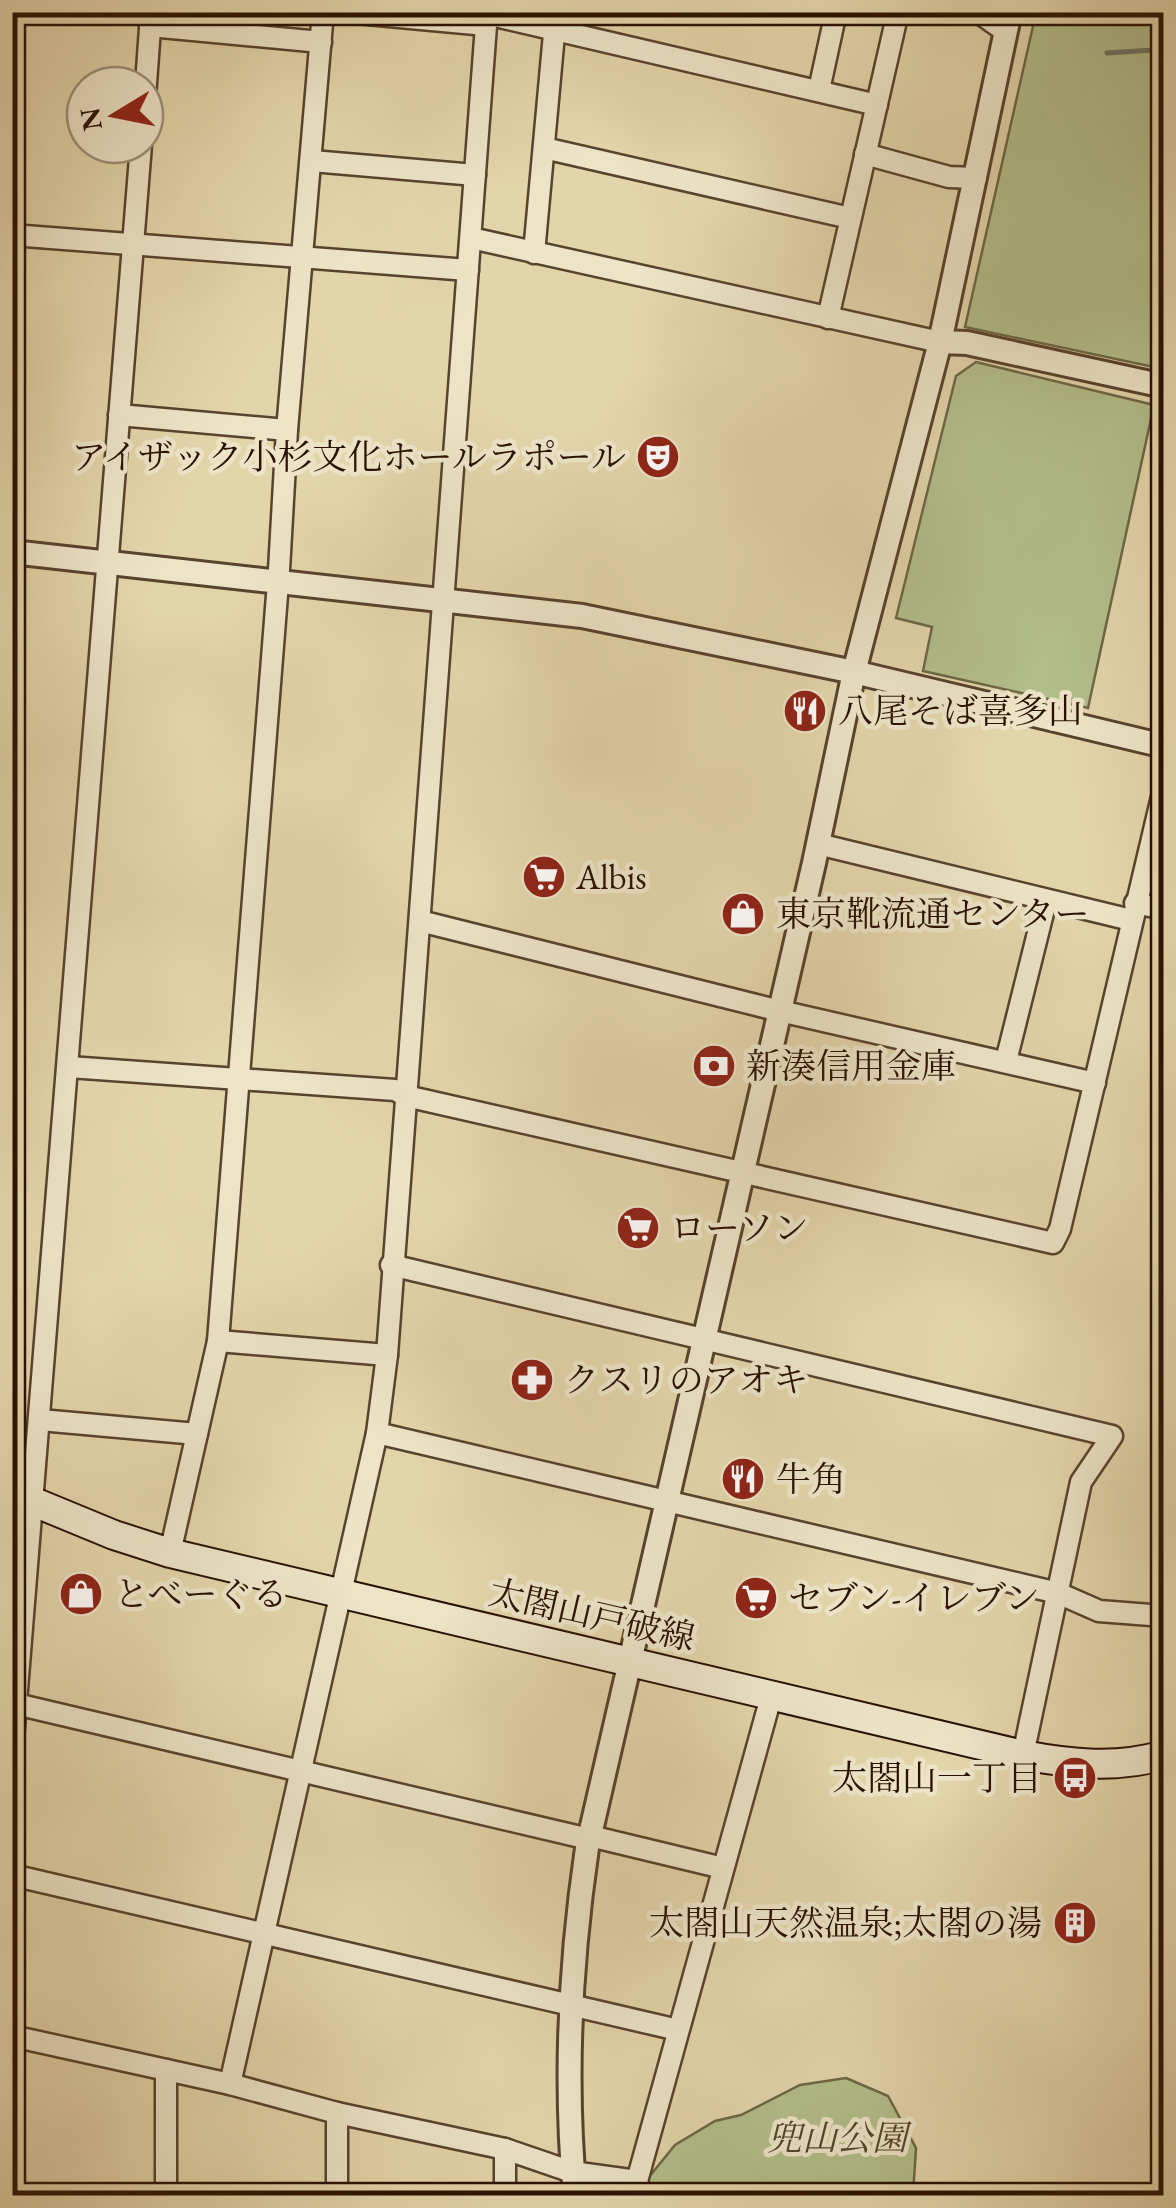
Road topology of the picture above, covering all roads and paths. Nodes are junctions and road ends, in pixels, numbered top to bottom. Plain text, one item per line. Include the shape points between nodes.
1 (323, 12) edge
2 (345, 12) edge
3 (836, 12) edge
4 (898, 12) edge
5 (978, 12) edge
6 (487, 17) edge
7 (151, 19) edge
8 (555, 20) edge
9 (1008, 22) edge
10 (320, 42) junction
11 (148, 65) edge
12 (818, 90) junction
13 (876, 105) junction
14 (544, 148) junction
15 (865, 154) junction
16 (312, 162) junction
17 (140, 165) edge
18 (474, 175) junction
19 (976, 178) junction
20 (850, 218) junction
21 (12, 235) edge
22 (471, 238) junction
23 (133, 244) junction
24 (534, 253) junction
25 (303, 258) junction
26 (468, 270) junction
27 (828, 318) junction
28 (940, 342) junction
29 (1164, 386) edge
30 (119, 415) junction
31 (287, 430) junction
32 (12, 552) edge
33 (108, 561) junction
34 (277, 580) junction
35 (442, 598) junction
36 (854, 672) junction
37 (1164, 746) edge
38 (1164, 788) edge
39 (818, 844) junction
40 (1046, 901) junction
41 (1164, 910) edge
42 (1133, 911) junction
43 (420, 921) junction
44 (780, 1011) junction
45 (1006, 1060) junction
46 (69, 1067) junction
47 (237, 1078) junction
48 (1095, 1083) junction
49 (406, 1096) junction
50 (742, 1174) junction
51 (391, 1266) junction
52 (704, 1337) junction
53 (218, 1342) junction
54 (387, 1355) junction
55 (40, 1420) junction
56 (197, 1434) junction
57 (378, 1434) junction
58 (23, 1498) edge
59 (666, 1502) junction
60 (170, 1552) junction
61 (1058, 1593) junction
62 (342, 1594) junction
63 (1164, 1616) edge
64 (630, 1661) junction
65 (771, 1697) junction
66 (16, 1704) junction
67 (12, 1752) edge
68 (1164, 1755) edge
69 (1022, 1756) junction
70 (302, 1770) junction
71 (590, 1837) junction
72 (723, 1868) junction
73 (12, 1875) edge
74 (264, 1934) junction
75 (571, 2004) junction
76 (678, 2030) junction
77 (12, 2036) edge
78 (166, 2070) junction
79 (230, 2084) junction
80 (337, 2112) junction
81 (505, 2149) junction
82 (574, 2184) edge
83 (639, 2188) edge
84 (166, 2196) edge
85 (337, 2196) edge
86 (505, 2196) edge

1 - 10 street
2 - 6 street
3 - 12 street
4 - 13 street
5 - 9 street
6 - 8 street
6 - 18 street
7 - 10 street
7 - 11 street
8 - 12 street
8 - 14 street
9 - 19 street
10 - 16 street
12 - 13 street
13 - 15 street
14 - 20 street
14 - 24 street
15 - 19 street
15 - 20 street
16 - 18 street
16 - 25 street
17 - 23 street
18 - 22 street
19 - 28 street
20 - 27 street
21 - 23 street
22 - 24 street
22 - 26 street
23 - 25 street
23 - 30 street
24 - 27 street
25 - 26 street
25 - 31 street
26 - 35 street
27 - 28 street
28 - 29 street
28 - 36 street
30 - 31 street
30 - 33 street
31 - 34 street
32 - 33 street
33 - 34 street
33 - 46 street
34 - 35 street
34 - 47 street
35 - 36 street via 582,616
35 - 43 street
36 - 37 street
36 - 39 street
38 - 42 street
39 - 40 street
39 - 44 street
40 - 42 street
40 - 45 street
41 - 42 street
42 - 48 street
43 - 44 street
43 - 49 street
44 - 45 street
44 - 50 street
45 - 48 street
46 - 47 street
46 - 55 street
47 - 49 street
47 - 53 street
48 - 50 street via 1053,1243
49 - 50 street
49 - 51 street
50 - 52 street
51 - 52 street
51 - 54 street
52 - 59 street
52 - 61 street via 1112,1436 1081,1482
53 - 54 street
53 - 56 street
54 - 57 street
55 - 56 street
55 - 58 street
56 - 60 street
57 - 59 street
57 - 62 street
58 - 60 main road, 太閤山戸破線
58 - 66 street
59 - 61 street
59 - 64 street
60 - 62 main road, 太閤山戸破線
61 - 63 street via 1099,1610
61 - 69 street
62 - 64 main road, 太閤山戸破線
62 - 70 street
64 - 65 main road, 太閤山戸破線
64 - 71 street
65 - 69 main road, 太閤山戸破線
65 - 72 street
66 - 67 street
66 - 70 street
68 - 69 main road, 太閤山戸破線 via 1071,1764
70 - 71 street
70 - 74 street
71 - 72 street
71 - 75 street
72 - 76 street
73 - 74 street
74 - 75 street
74 - 79 street
75 - 76 street
75 - 82 street
76 - 83 street
77 - 78 street
78 - 79 street
78 - 84 street
79 - 80 street
80 - 81 street
80 - 85 street
81 - 82 street
81 - 86 street
82 - 83 street

